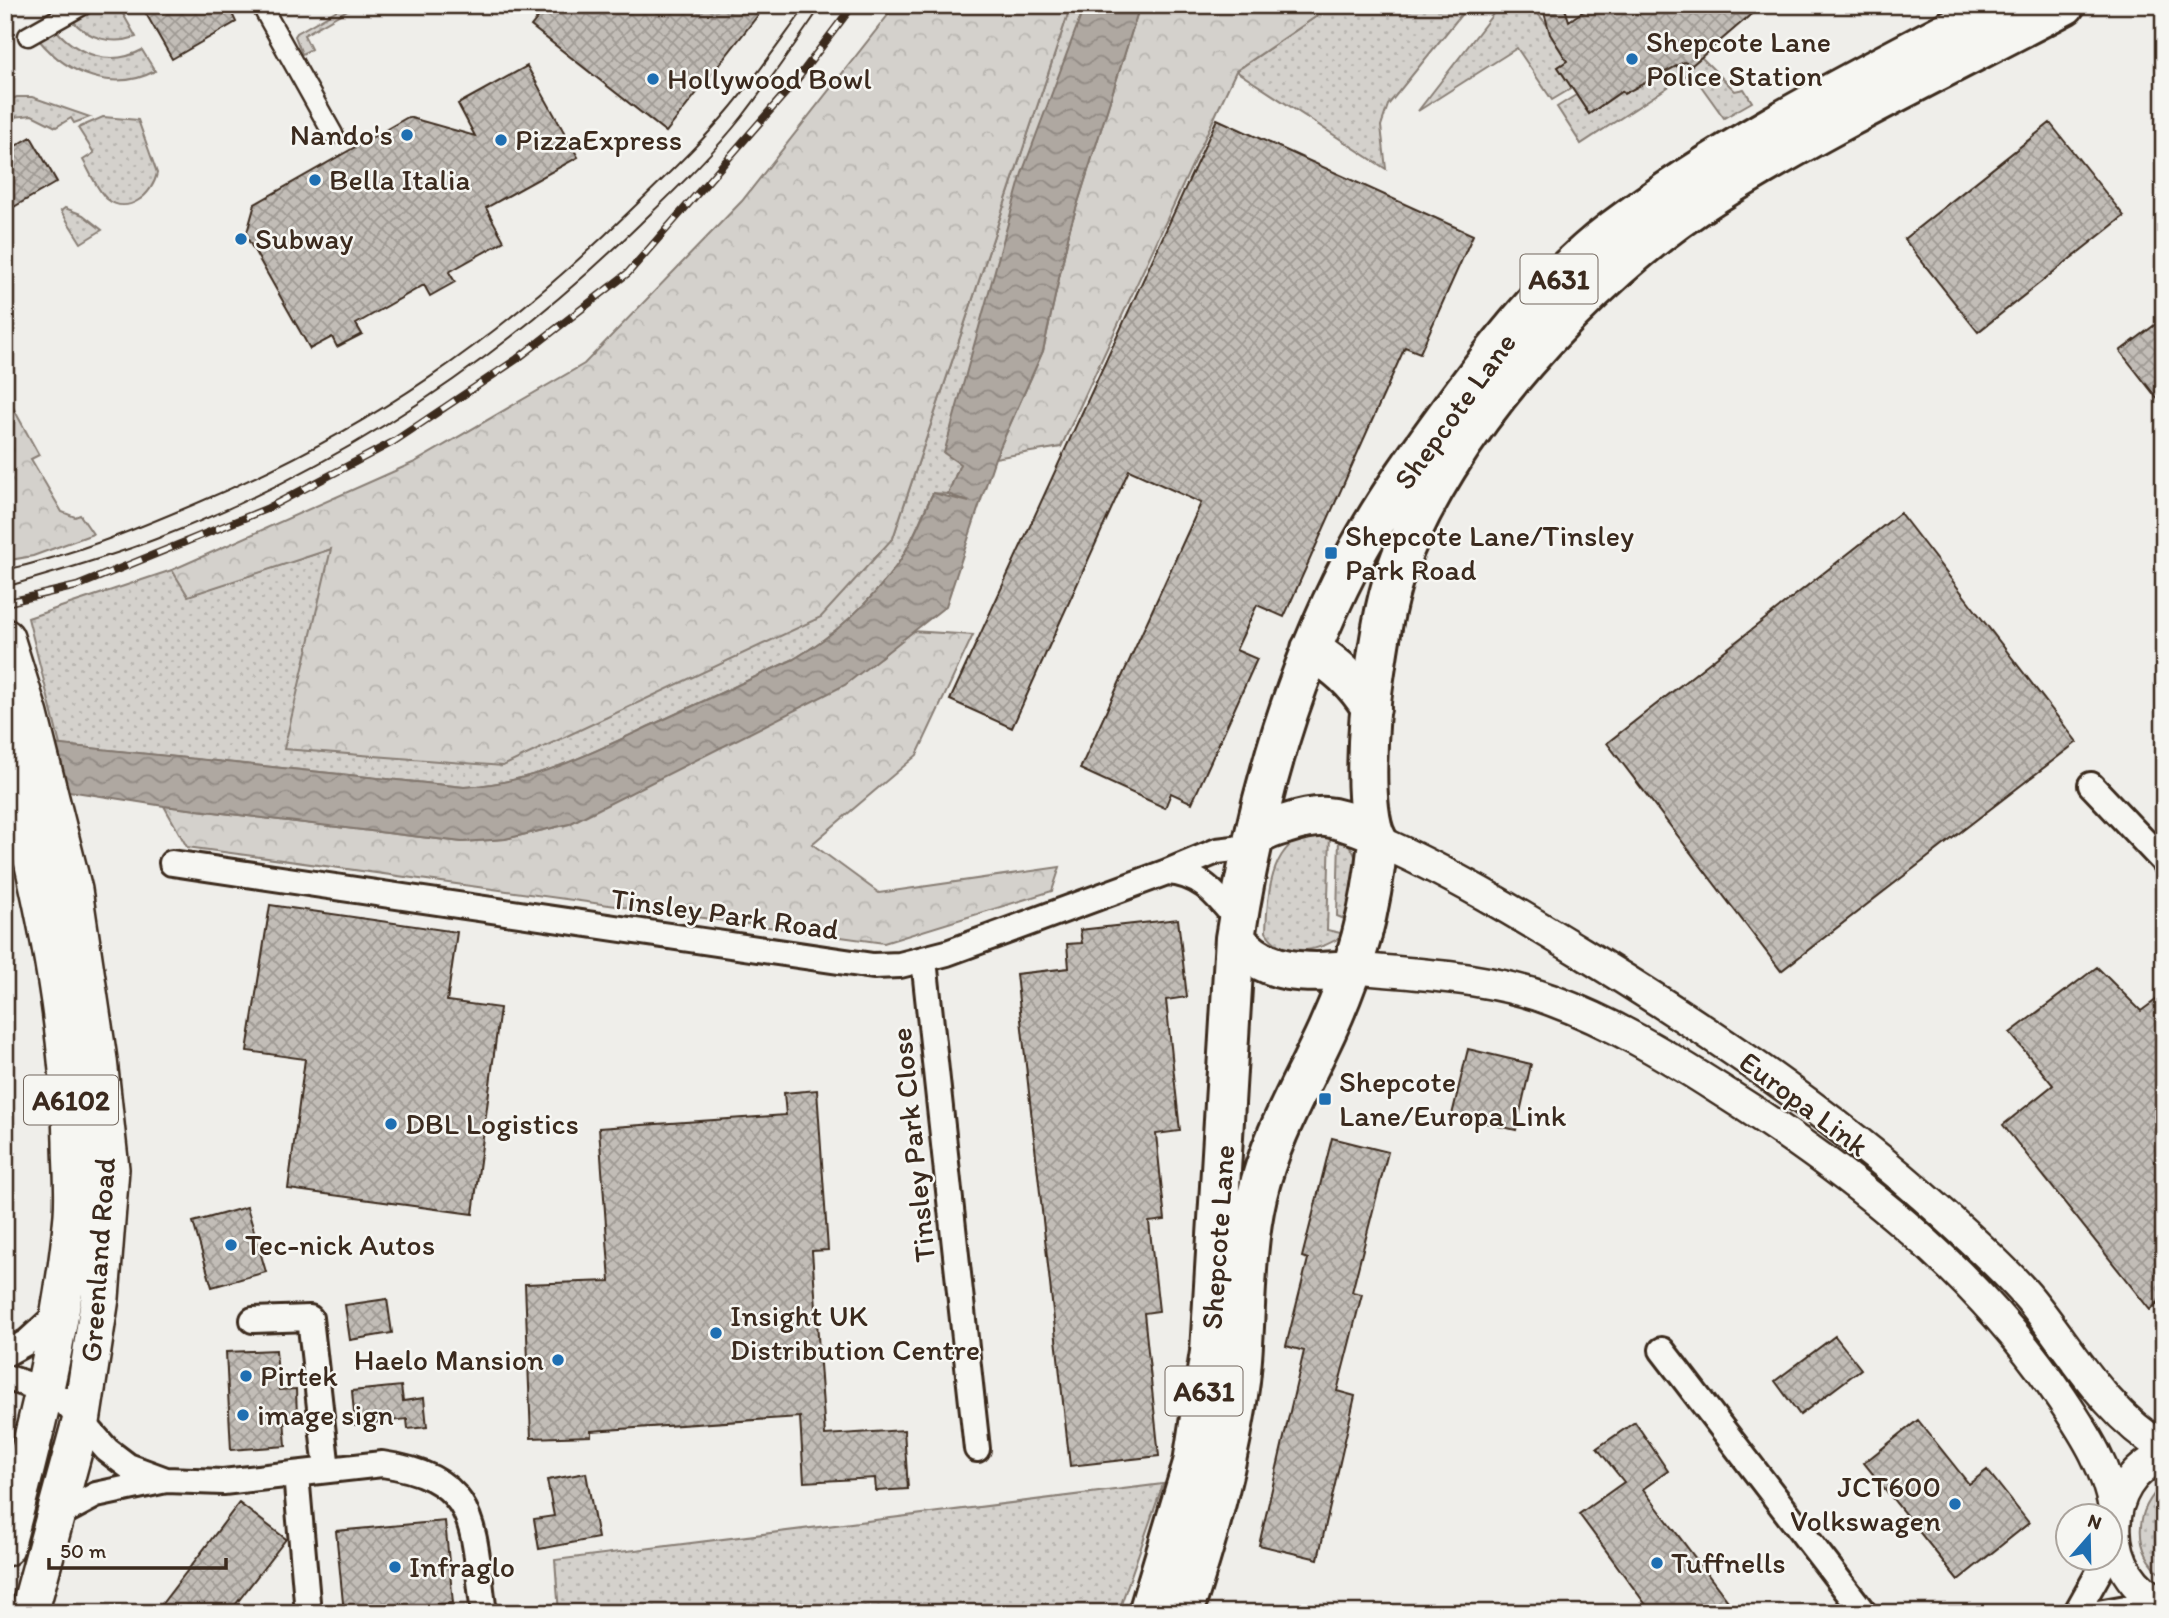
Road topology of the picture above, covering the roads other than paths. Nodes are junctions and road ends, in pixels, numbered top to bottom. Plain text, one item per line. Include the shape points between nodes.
1 (83, 5) edge
2 (261, 5) edge
3 (1998, 5) edge
4 (2064, 5) edge
5 (28, 36) dead end
6 (333, 134) dead end
7 (1438, 455) junction
8 (5, 638) edge
9 (1311, 649) junction
10 (1371, 708) junction
11 (5, 744) edge
12 (2091, 785) dead end
13 (1375, 836) junction
14 (1253, 842) junction
15 (2164, 862) edge
16 (172, 863) dead end
17 (1167, 872) junction
18 (57, 891) junction
19 (1236, 930) junction
20 (924, 960) junction
21 (1353, 969) junction
22 (1229, 1309) junction
23 (62, 1310) junction
24 (253, 1320) dead end
25 (1662, 1350) dead end
26 (5, 1354) edge
27 (5, 1377) edge
28 (45, 1390) junction
29 (81, 1422) junction
30 (2164, 1448) edge
31 (977, 1449) dead end
32 (2164, 1456) edge
33 (327, 1470) junction
34 (296, 1474) junction
35 (166, 1480) junction
36 (2111, 1502) edge
37 (2121, 1502) edge
38 (50, 1528) junction
39 (5, 1547) edge
40 (1202, 1550) junction
41 (2124, 1565) edge
42 (2097, 1572) edge
43 (1161, 1576) junction
44 (2162, 1603) edge
45 (1185, 1609) edge
46 (29, 1613) edge
47 (307, 1613) edge
48 (484, 1613) edge
49 (1147, 1613) edge
50 (1864, 1613) edge
51 (2076, 1613) edge
52 (2098, 1613) edge

1 - 5 street
2 - 6 street
3 - 7 highway, Shepcote Lane / A631 via 1759,135 1611,232 1493,352
4 - 7 highway, Shepcote Lane / A631 via 1710,198 1658,236 1557,325 1486,411
7 - 9 highway, Shepcote Lane / A631 via 1352,562
7 - 10 highway, Shepcote Lane / A631 via 1395,575
8 - 18 main road, A6102 via 29,715
9 - 10 highway via 1359,687
9 - 14 highway, Shepcote Lane / A631 via 1284,721
10 - 13 highway, Shepcote Lane / A631 via 1368,762
11 - 18 main road, A6102
12 - 15 street
13 - 14 highway via 1326,815 1314,815 1264,831
13 - 21 highway, Shepcote Lane via 1369,917
13 - 30 street, Europa Link via 1662,1002 1814,1108 1911,1186 2004,1271 2122,1417
14 - 17 street, Tinsley Park Road
14 - 19 highway, Shepcote Lane
16 - 20 street, Tinsley Park Road via 842,963 873,966
17 - 19 street via 1207,886
17 - 20 street, Tinsley Park Road
18 - 23 main road, Greenland Road / A6102 via 59,983 71,1077 73,1212
18 - 29 main road, Greenland Road / A6102 via 98,1060 110,1169 100,1298
19 - 21 highway via 1252,956 1288,972
19 - 22 highway, Shepcote Lane / A631
20 - 31 street, Tinsley Park Close
21 - 22 highway, Shepcote Lane / A631 via 1281,1121
21 - 36 street, Europa Link via 1451,976 1516,988 1551,1000 1667,1056 1780,1129 1910,1227 1997,1316 2039,1364 2083,1430 2111,1486
22 - 40 highway, Shepcote Lane / A631 via 1240,1378 1230,1449
22 - 43 highway, Shepcote Lane / A631 via 1210,1352 1193,1463
23 - 26 street, Greenland Road via 27,1342
23 - 28 main road, Greenland Road / A6102
24 - 33 street via 310,1318
25 - 50 street
27 - 28 street, Greenland Road
28 - 29 street, Greenland Road via 62,1399
28 - 39 main road, Greenland Road / A6102
29 - 35 street via 128,1466
29 - 38 main road, Greenland Road / A6102
32 - 37 street via 2135,1475
33 - 34 street
33 - 48 street via 382,1464 406,1467 442,1481 457,1496 473,1535
34 - 35 street via 223,1482
34 - 47 street
35 - 38 street via 96,1495 66,1511
38 - 46 main road, Greenland Road / A6102
40 - 43 highway via 1181,1556
40 - 45 highway, Shepcote Lane / A631
41 - 44 street, Europa Link via 2130,1577
42 - 51 street
43 - 45 highway
43 - 49 highway, Shepcote Lane / A631
44 - 52 street

